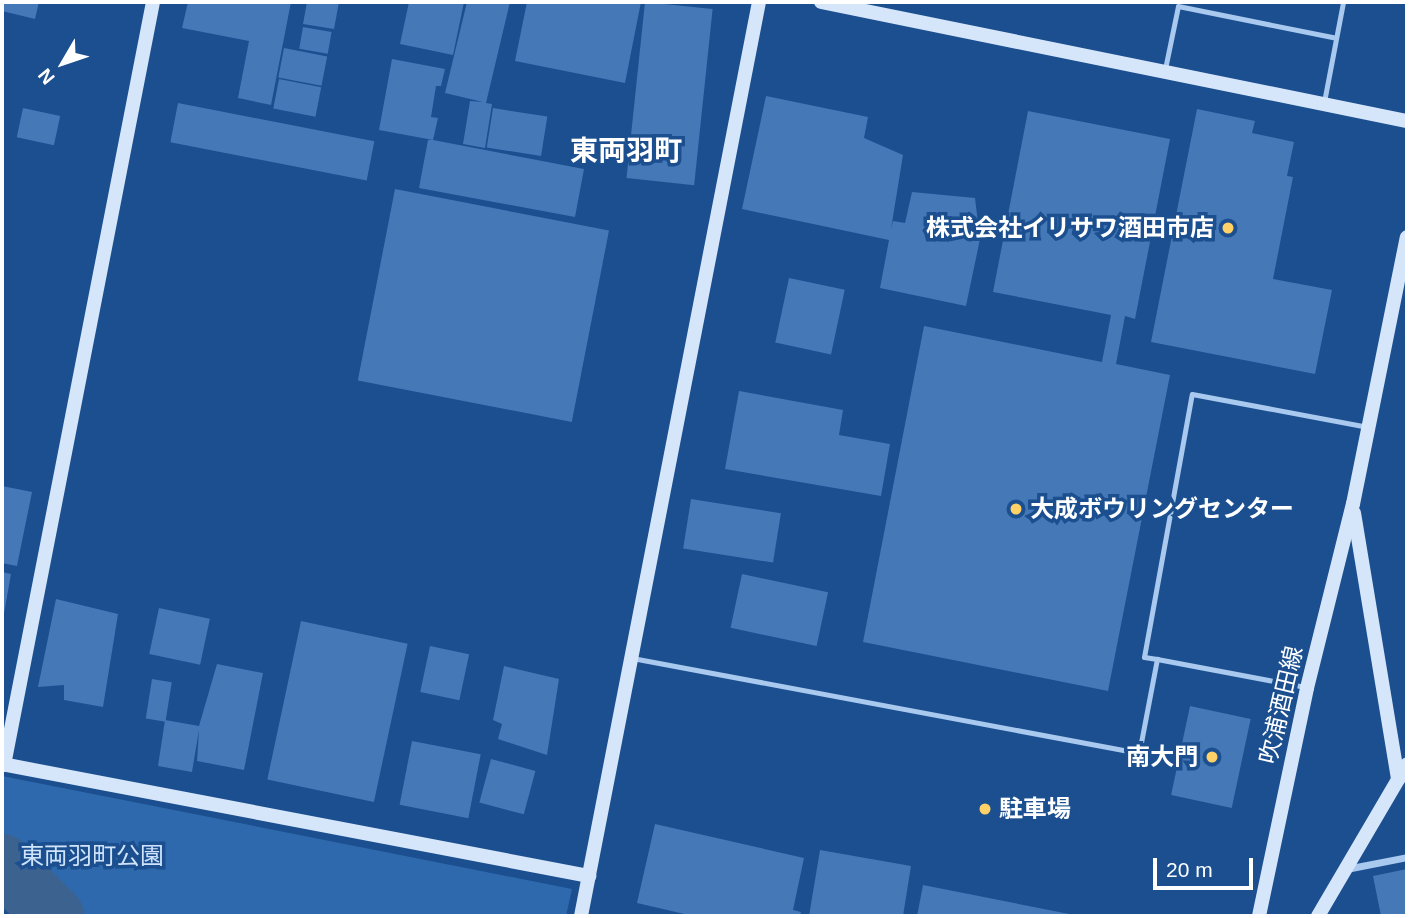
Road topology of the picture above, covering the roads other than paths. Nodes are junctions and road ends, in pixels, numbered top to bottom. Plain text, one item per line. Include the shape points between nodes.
1 (153, 2) edge
2 (760, 2) edge
3 (821, 2) edge
4 (1343, 2) edge
5 (1336, 38) junction
6 (1165, 73) junction
7 (1324, 102) junction
8 (1407, 121) edge
9 (1407, 237) edge
10 (1368, 427) junction
11 (1353, 505) junction
12 (632, 658) junction
13 (1157, 659) junction
14 (1307, 688) junction
15 (1407, 764) edge
16 (3, 765) edge
17 (1398, 779) junction
18 (1407, 857) edge
19 (1346, 869) junction
20 (589, 876) junction
21 (581, 916) edge
22 (1259, 916) edge
23 (1318, 916) edge

1 - 16 street
2 - 12 street
3 - 6 street
4 - 5 lane
5 - 6 lane via 1178,6
5 - 7 lane
6 - 7 street
7 - 8 street
9 - 10 street, 吹浦酒田線
10 - 11 street, 吹浦酒田線
10 - 13 lane via 1192,394 1144,657
11 - 14 street, 吹浦酒田線
11 - 17 street, 吹浦酒田線
12 - 13 lane via 1139,753
12 - 20 street
13 - 14 lane
14 - 22 street, 吹浦酒田線
15 - 17 street
16 - 20 street
17 - 19 street
18 - 19 street
19 - 23 street
20 - 21 street

